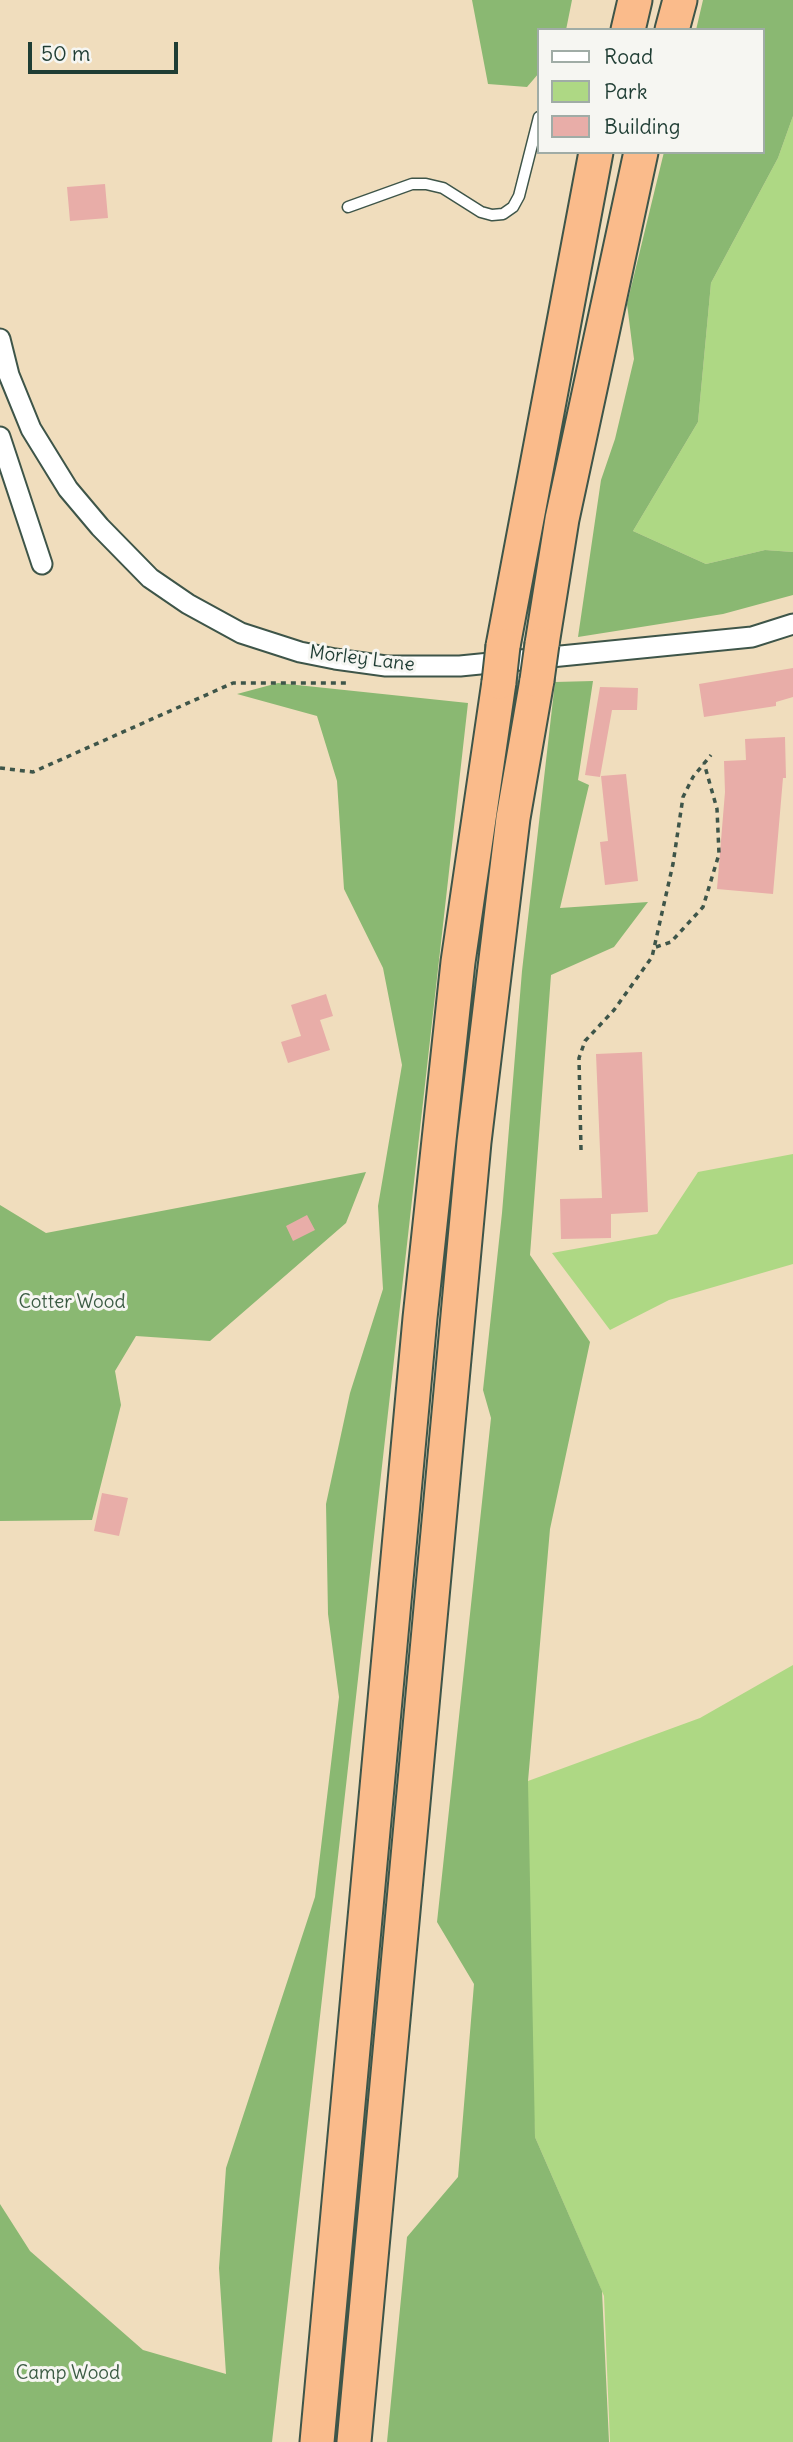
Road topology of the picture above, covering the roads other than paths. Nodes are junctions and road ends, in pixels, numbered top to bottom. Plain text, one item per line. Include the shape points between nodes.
1 (635, 0) edge
2 (680, 0) edge
3 (628, 28) edge
4 (673, 28) edge
5 (538, 121) edge
6 (596, 154) edge
7 (641, 154) edge
8 (348, 207) dead end
9 (0, 339) edge
10 (0, 438) edge
11 (42, 564) dead end
12 (793, 624) edge
13 (317, 2442) edge
14 (354, 2442) edge

1 - 3 highway
2 - 4 highway
5 - 8 lane via 519,196 503,214 481,212 443,188 426,184 412,184
6 - 13 highway, bridge via 503,646 458,962 420,1318
7 - 14 highway, bridge via 562,519 511,831 468,1195
9 - 12 street, Morley Lane via 19,401 68,489 150,578 241,633 335,659 386,666 460,666 752,637
10 - 11 street

